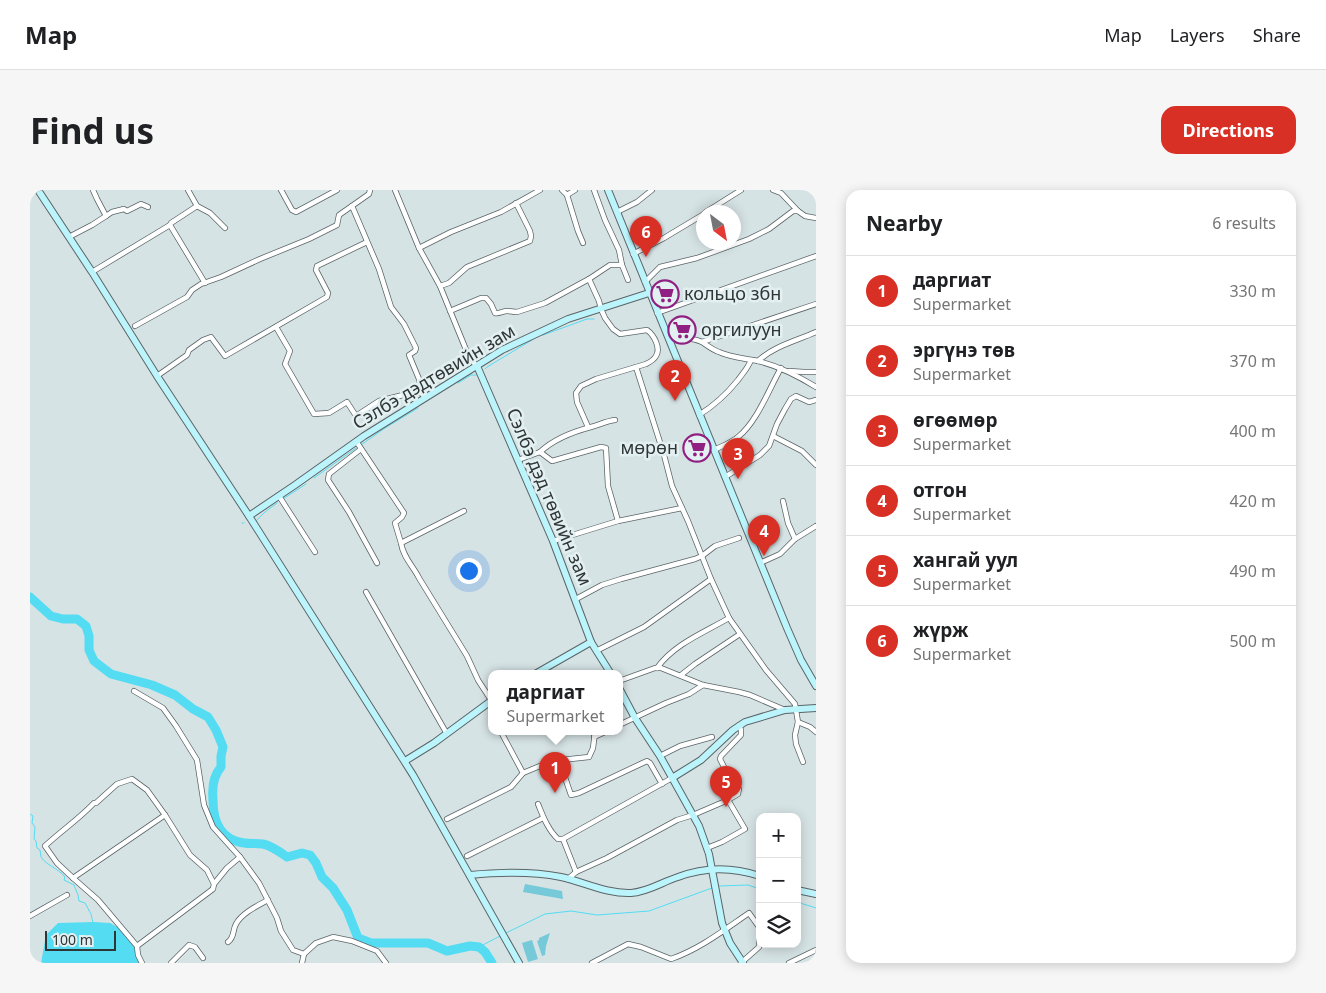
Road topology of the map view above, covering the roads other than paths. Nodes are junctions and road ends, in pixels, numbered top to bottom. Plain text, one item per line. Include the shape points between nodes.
1 (38, 190) edge
2 (93, 190) edge
3 (188, 190) edge
4 (281, 190) edge
5 (337, 190) edge
6 (370, 190) edge
7 (395, 190) edge
8 (540, 190) edge
9 (562, 190) edge
10 (575, 190) edge
11 (594, 190) edge
12 (608, 190) edge
13 (652, 190) edge
14 (741, 190) edge
15 (773, 190) edge
16 (567, 195) junction
17 (516, 203) junction
18 (718, 205) edge
19 (197, 206) junction
20 (352, 206) junction
21 (148, 207) dead end
22 (798, 211) junction
23 (617, 212) junction
24 (106, 216) junction
25 (696, 218) edge
26 (816, 218) edge
27 (170, 225) junction
28 (226, 228) dead end
29 (69, 236) junction
30 (367, 242) junction
31 (584, 243) dead end
32 (419, 248) junction
33 (634, 254) junction
34 (816, 256) edge
35 (622, 265) junction
36 (92, 272) junction
37 (589, 279) junction
38 (628, 280) dead end
39 (645, 282) junction
40 (205, 283) junction
41 (440, 286) junction
42 (649, 293) junction
43 (816, 304) edge
44 (601, 308) junction
45 (450, 311) junction
46 (658, 313) junction
47 (135, 326) dead end
48 (276, 327) junction
49 (816, 332) edge
50 (670, 341) junction
51 (702, 342) junction
52 (750, 360) junction
53 (758, 361) junction
54 (477, 366) junction
55 (636, 367) junction
56 (783, 369) junction
57 (816, 372) edge
58 (157, 376) junction
59 (816, 386) edge
60 (418, 391) junction
61 (425, 397) junction
62 (816, 400) edge
63 (699, 415) junction
64 (615, 420) dead end
65 (588, 428) junction
66 (772, 436) junction
67 (356, 441) junction
68 (361, 449) junction
69 (714, 450) junction
70 (540, 452) junction
71 (518, 460) junction
72 (816, 465) edge
73 (725, 477) junction
74 (279, 496) junction
75 (783, 501) dead end
76 (682, 508) junction
77 (464, 511) dead end
78 (248, 516) junction
79 (618, 521) junction
80 (816, 526) edge
81 (738, 538) dead end
82 (795, 539) junction
83 (554, 541) junction
84 (401, 543) junction
85 (315, 552) dead end
86 (702, 556) junction
87 (377, 563) dead end
88 (760, 563) junction
89 (711, 579) junction
90 (366, 592) dead end
91 (576, 599) junction
92 (729, 618) junction
93 (740, 634) junction
94 (591, 642) junction
95 (596, 651) junction
96 (658, 668) junction
97 (542, 670) edge
98 (606, 670) edge
99 (681, 675) junction
100 (623, 680) edge
101 (703, 684) junction
102 (816, 686) edge
103 (134, 691) dead end
104 (488, 696) edge
105 (623, 696) edge
106 (488, 703) edge
107 (816, 708) edge
108 (797, 709) junction
109 (785, 710) junction
110 (635, 718) junction
111 (798, 722) junction
112 (623, 723) edge
113 (739, 725) junction
114 (816, 732) edge
115 (447, 734) junction
116 (504, 735) edge
117 (594, 735) edge
118 (712, 737) dead end
119 (660, 756) junction
120 (559, 760) junction
121 (405, 761) junction
122 (803, 762) dead end
123 (523, 773) junction
124 (672, 778) junction
125 (662, 784) junction
126 (728, 800) junction
127 (538, 804) dead end
128 (165, 815) junction
129 (693, 815) junction
130 (544, 818) junction
131 (447, 820) dead end
132 (562, 839) junction
133 (708, 848) junction
134 (467, 856) dead end
135 (240, 857) junction
136 (576, 872) junction
137 (712, 872) junction
138 (470, 875) junction
139 (756, 875) edge
140 (73, 878) junction
141 (568, 879) junction
142 (214, 884) junction
143 (801, 891) edge
144 (816, 894) edge
145 (67, 895) dead end
146 (268, 900) junction
147 (30, 916) edge
148 (724, 930) junction
149 (228, 942) dead end
150 (137, 946) junction
151 (816, 950) edge
152 (304, 954) junction
153 (203, 958) dead end
154 (595, 962) edge
155 (142, 963) edge
156 (171, 963) edge
157 (302, 963) edge
158 (386, 963) edge
159 (519, 963) edge
160 (742, 963) edge
161 (789, 963) edge

1 - 29 street
2 - 24 street
3 - 19 street
4 - 5 street via 296,212
6 - 20 street
7 - 32 street
8 - 17 street
9 - 16 street
10 - 16 street
11 - 35 street
12 - 23 street
13 - 23 street
14 - 18 street
15 - 22 street via 781,193
16 - 31 street
17 - 32 street
17 - 41 street via 530,231 530,240 467,267
19 - 27 street
19 - 28 street
20 - 30 street
20 - 40 street via 339,215 337,225
21 - 24 street via 141,204
22 - 26 street
22 - 39 street via 749,239 697,258 660,267
23 - 33 street
24 - 29 street
25 - 33 street
27 - 36 street
27 - 40 street
29 - 36 street
30 - 48 street via 317,266 328,293 326,297
30 - 60 street via 391,307 416,348 409,355 419,379
32 - 41 street
33 - 39 street
34 - 46 street
35 - 37 street via 610,266
35 - 38 street
36 - 58 street
37 - 44 street
37 - 45 street via 545,303 517,312 495,313 486,298
39 - 42 street
40 - 47 street via 187,297
41 - 45 street
42 - 44 street, Сэлбэ дэдтөвийн зам
42 - 46 street
43 - 51 street
44 - 54 street, Сэлбэ дэдтөвийн зам via 538,332
44 - 55 street via 617,333 647,330 650,333 658,353 652,360
45 - 54 street via 469,357
46 - 50 street
48 - 58 street via 225,356 211,337 203,340
48 - 60 street via 290,351 286,364 314,414 330,413 348,402 356,416 379,401
49 - 53 street via 765,354
50 - 51 street via 685,338
50 - 63 street
51 - 52 street via 719,352
52 - 53 street
52 - 63 street via 725,396
53 - 56 street
54 - 61 street, Сэлбэ дэдтөвийн зам
54 - 71 street, Сэлбэ дэд төвийн зам
55 - 65 street via 581,386 576,393 577,402
55 - 76 street via 672,486
56 - 57 street
56 - 59 street
56 - 69 street via 748,426 738,437
58 - 78 street
60 - 61 street
61 - 67 street, Сэлбэ дэдтөвийн зам
62 - 66 street via 809,402 796,396 791,399
63 - 69 street
64 - 65 street
65 - 70 street via 567,435
66 - 72 street via 802,451
66 - 73 street via 769,446 760,455
67 - 68 street
67 - 74 street, Сэлбэ дэдтөвийн зам
68 - 84 street via 404,513 395,523
68 - 87 street via 329,474 328,480
69 - 73 street
70 - 71 street
70 - 79 street via 552,461 606,448 608,486
71 - 83 street, Сэлбэ дэд төвийн зам
73 - 88 street
74 - 78 street, Сэлбэ дэдтөвийн зам
74 - 85 street
75 - 82 street
76 - 79 street
76 - 86 street
77 - 84 street
78 - 121 street
79 - 83 street
80 - 82 street
81 - 86 street via 714,546
82 - 88 street via 780,554
83 - 91 street, Сэлбэ дэд төвийн зам
84 - 104 street via 406,558
86 - 89 street
86 - 91 street via 602,585
88 - 102 street via 793,643
89 - 92 street
89 - 95 street via 644,627
90 - 115 street
91 - 94 street, Сэлбэ дэд төвийн зам
92 - 93 street
92 - 96 street via 678,647
93 - 99 street
93 - 108 street
94 - 95 street, Сэлбэ дэд төвийн зам
94 - 97 street
95 - 98 street, Сэлбэ дэд төвийн зам
96 - 99 street
96 - 100 street
99 - 101 street
101 - 109 street via 739,692
101 - 110 street via 689,694
103 - 135 street via 163,708 176,726 197,760 204,805 214,827
105 - 110 street
106 - 115 street
107 - 108 street
108 - 109 street
108 - 111 street
109 - 113 street
110 - 112 street
110 - 119 street
111 - 114 street
111 - 122 street via 796,744
113 - 124 street via 703,758
113 - 126 street via 741,735 720,758 739,788 738,794
115 - 121 street
116 - 123 street
117 - 120 street via 589,757
118 - 119 street via 680,746
119 - 124 street
120 - 123 street
120 - 125 street via 571,795 647,761
121 - 138 street
123 - 131 street via 511,787
124 - 125 street
124 - 129 street
125 - 132 street
126 - 129 street
126 - 133 street via 745,829
127 - 130 street
128 - 140 street
128 - 140 street via 148,790 132,779 117,784 45,846 56,863
128 - 142 street via 190,855 207,870
129 - 133 street
129 - 136 street via 676,820
130 - 132 street via 554,836
130 - 134 street
132 - 136 street
133 - 137 street
135 - 142 street
135 - 146 street
136 - 141 street
137 - 139 street via 742,871
137 - 141 street via 684,875 630,893
137 - 148 street
138 - 141 street via 520,872
138 - 159 street
140 - 150 street via 98,900
142 - 150 street via 214,889
143 - 144 street
145 - 147 street
146 - 149 street via 236,923 232,939
146 - 152 street via 293,950
148 - 154 street via 672,960 628,944
148 - 160 street
148 - 160 street via 749,913 759,927 759,947
150 - 155 street
151 - 161 street
152 - 157 street
152 - 158 street via 316,943 333,937 377,952
153 - 156 street via 195,947 189,945

